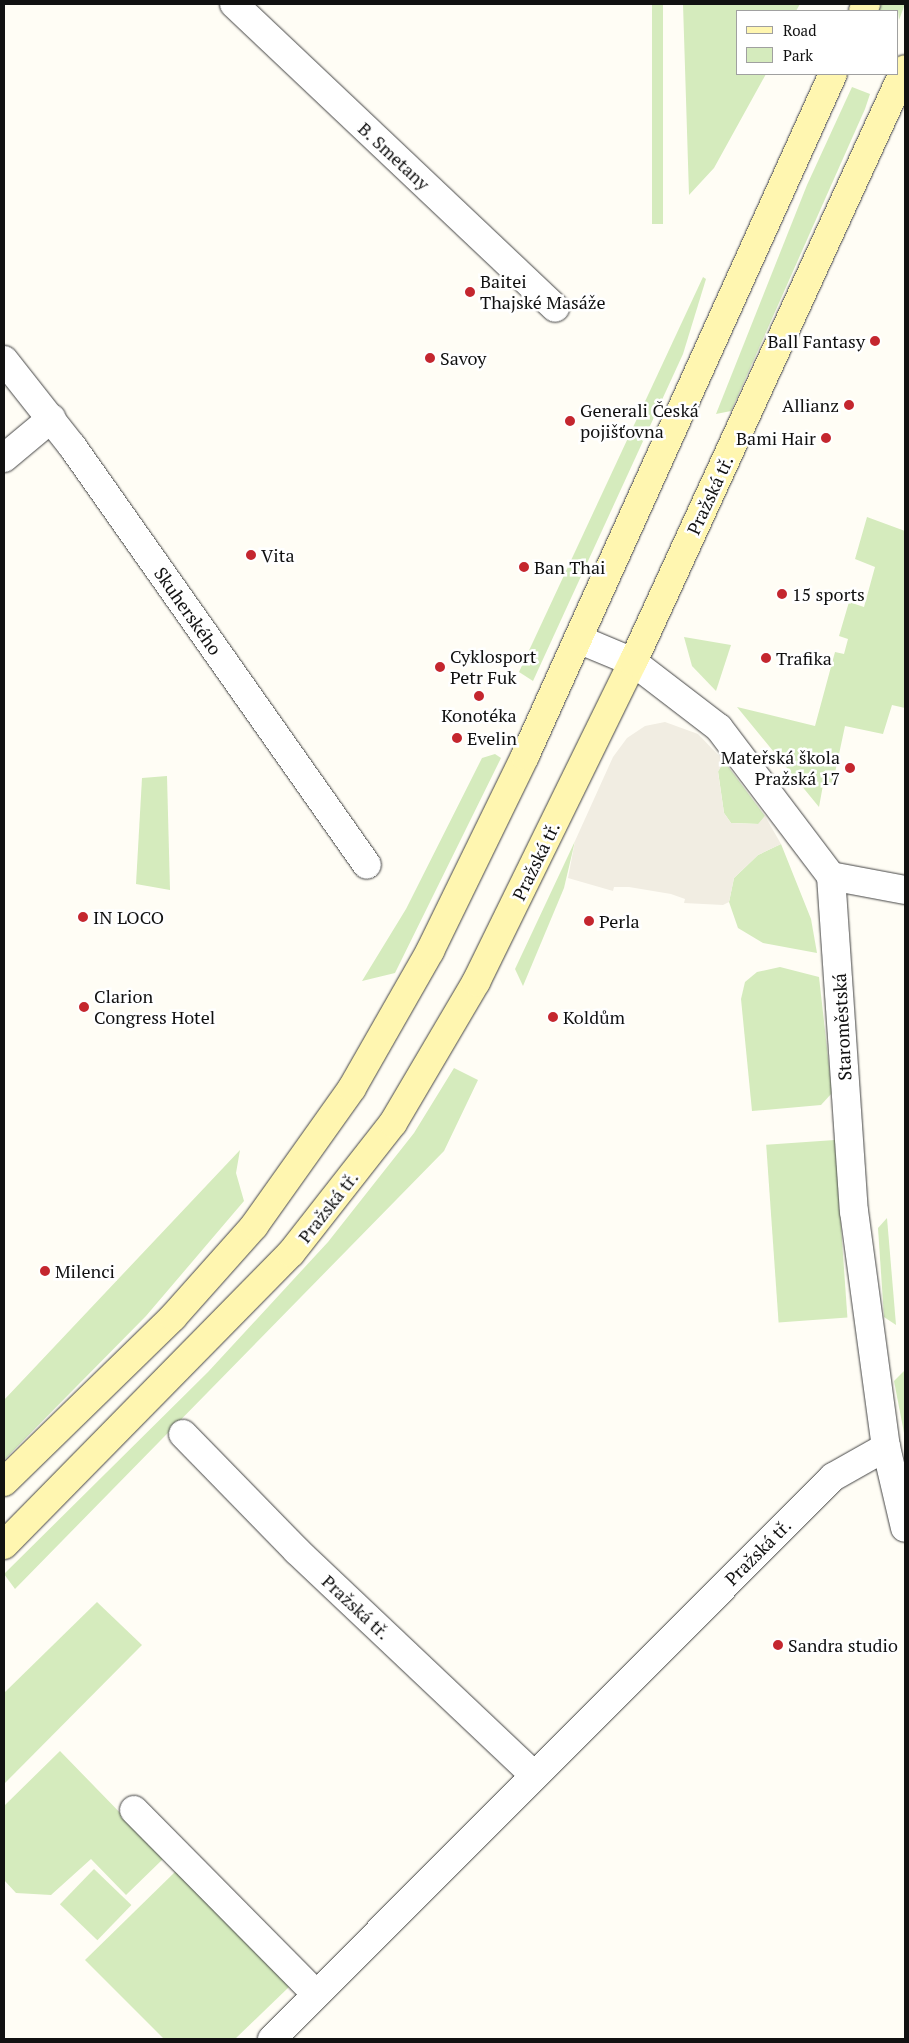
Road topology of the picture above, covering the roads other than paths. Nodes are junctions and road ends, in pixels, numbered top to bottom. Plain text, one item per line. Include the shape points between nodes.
1 (234, 4) edge
2 (905, 69) edge
3 (833, 75) edge
4 (555, 308) dead end
5 (4, 360) edge
6 (52, 418) junction
7 (4, 458) edge
8 (578, 638) junction
9 (633, 662) junction
10 (368, 865) dead end
11 (831, 876) junction
12 (905, 890) edge
13 (183, 1434) dead end
14 (886, 1448) junction
15 (4, 1482) edge
16 (905, 1528) edge
17 (4, 1545) edge
18 (534, 1775) junction
19 (134, 1810) dead end
20 (316, 1994) junction
21 (272, 2039) edge

1 - 4 street, B. Smetany
2 - 9 street, Pražská tř.
3 - 8 street
5 - 6 street, Skuherského
6 - 7 street
6 - 10 street, Skuherského
8 - 9 street
8 - 15 street via 430,951 352,1088 254,1226 173,1317
9 - 11 street via 720,728
9 - 17 street, Pražská tř. via 476,982 392,1123 291,1253
11 - 12 street
11 - 14 street, Staroměstská via 854,1211
13 - 18 street, Pražská tř. via 297,1551
14 - 16 street, Staroměstská
14 - 18 street, Pražská tř. via 833,1477
18 - 20 street, Pražská tř.
19 - 20 street
20 - 21 street, Pražská tř.

